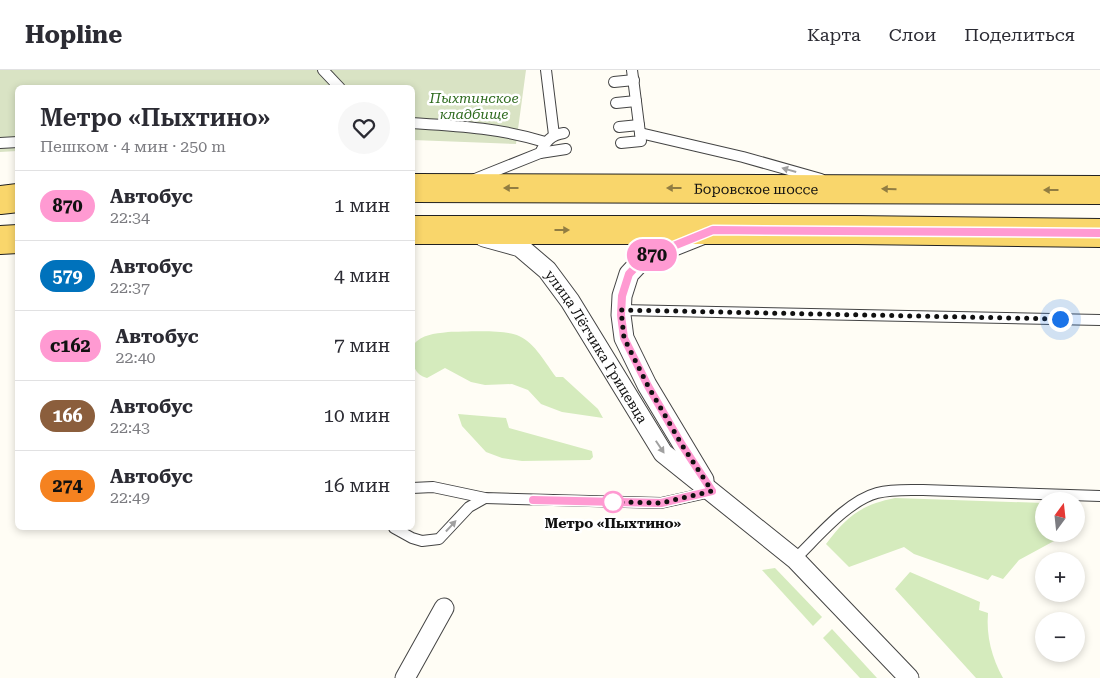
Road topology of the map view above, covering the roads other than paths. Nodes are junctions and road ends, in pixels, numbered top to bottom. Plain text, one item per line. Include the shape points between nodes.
1 (324, 70) edge
2 (546, 70) edge
3 (633, 75) edge
4 (614, 82) dead end
5 (337, 85) edge
6 (636, 101) junction
7 (616, 103) dead end
8 (415, 123) edge
9 (619, 127) dead end
10 (640, 129) junction
11 (15, 142) edge
12 (545, 142) junction
13 (0, 143) edge
14 (621, 143) dead end
15 (566, 150) dead end
16 (540, 153) junction
17 (453, 187) junction
18 (415, 188) edge
19 (853, 188) junction
20 (1100, 190) edge
21 (15, 198) edge
22 (0, 200) edge
23 (415, 230) edge
24 (460, 230) junction
25 (713, 230) junction
26 (1100, 232) edge
27 (15, 239) edge
28 (0, 240) edge
29 (621, 310) junction
30 (1100, 320) edge
31 (415, 488) edge
32 (712, 491) junction
33 (1100, 496) edge
34 (486, 498) junction
35 (397, 530) edge
36 (795, 559) junction
37 (444, 608) dead end
38 (406, 678) edge
39 (909, 678) edge

1 - 5 lane
2 - 12 lane via 554,89 559,134
3 - 4 lane
3 - 6 lane
6 - 7 lane
6 - 10 lane
8 - 12 lane via 474,127
9 - 10 lane
10 - 14 lane via 641,141
19 -> 10 lane
11 - 13 lane
12 - 16 lane
15 - 16 lane
16 - 17 lane
17 - 18 main road, Боровское шоссе
19 -> 17 main road, Боровское шоссе
20 -> 19 main road, Боровское шоссе
21 - 22 main road
23 - 24 main road
24 -> 25 main road
24 -> 32 street, улица Лётчика Грицевца via 520,247 547,270 570,301 663,453
25 - 26 main road
25 - 29 street, улица Лётчика Грицевца via 644,258 629,274
27 - 28 main road
29 - 30 lane
29 - 32 street, улица Лётчика Грицевца via 624,338 648,386
31 - 34 lane via 433,487
32 - 34 lane via 661,503
32 - 36 street, улица Лётчика Грицевца
33 - 36 lane via 923,490 876,494 848,508
35 -> 34 lane via 422,541 439,539 469,507
36 - 39 street, улица Лётчика Грицевца
37 - 38 street

